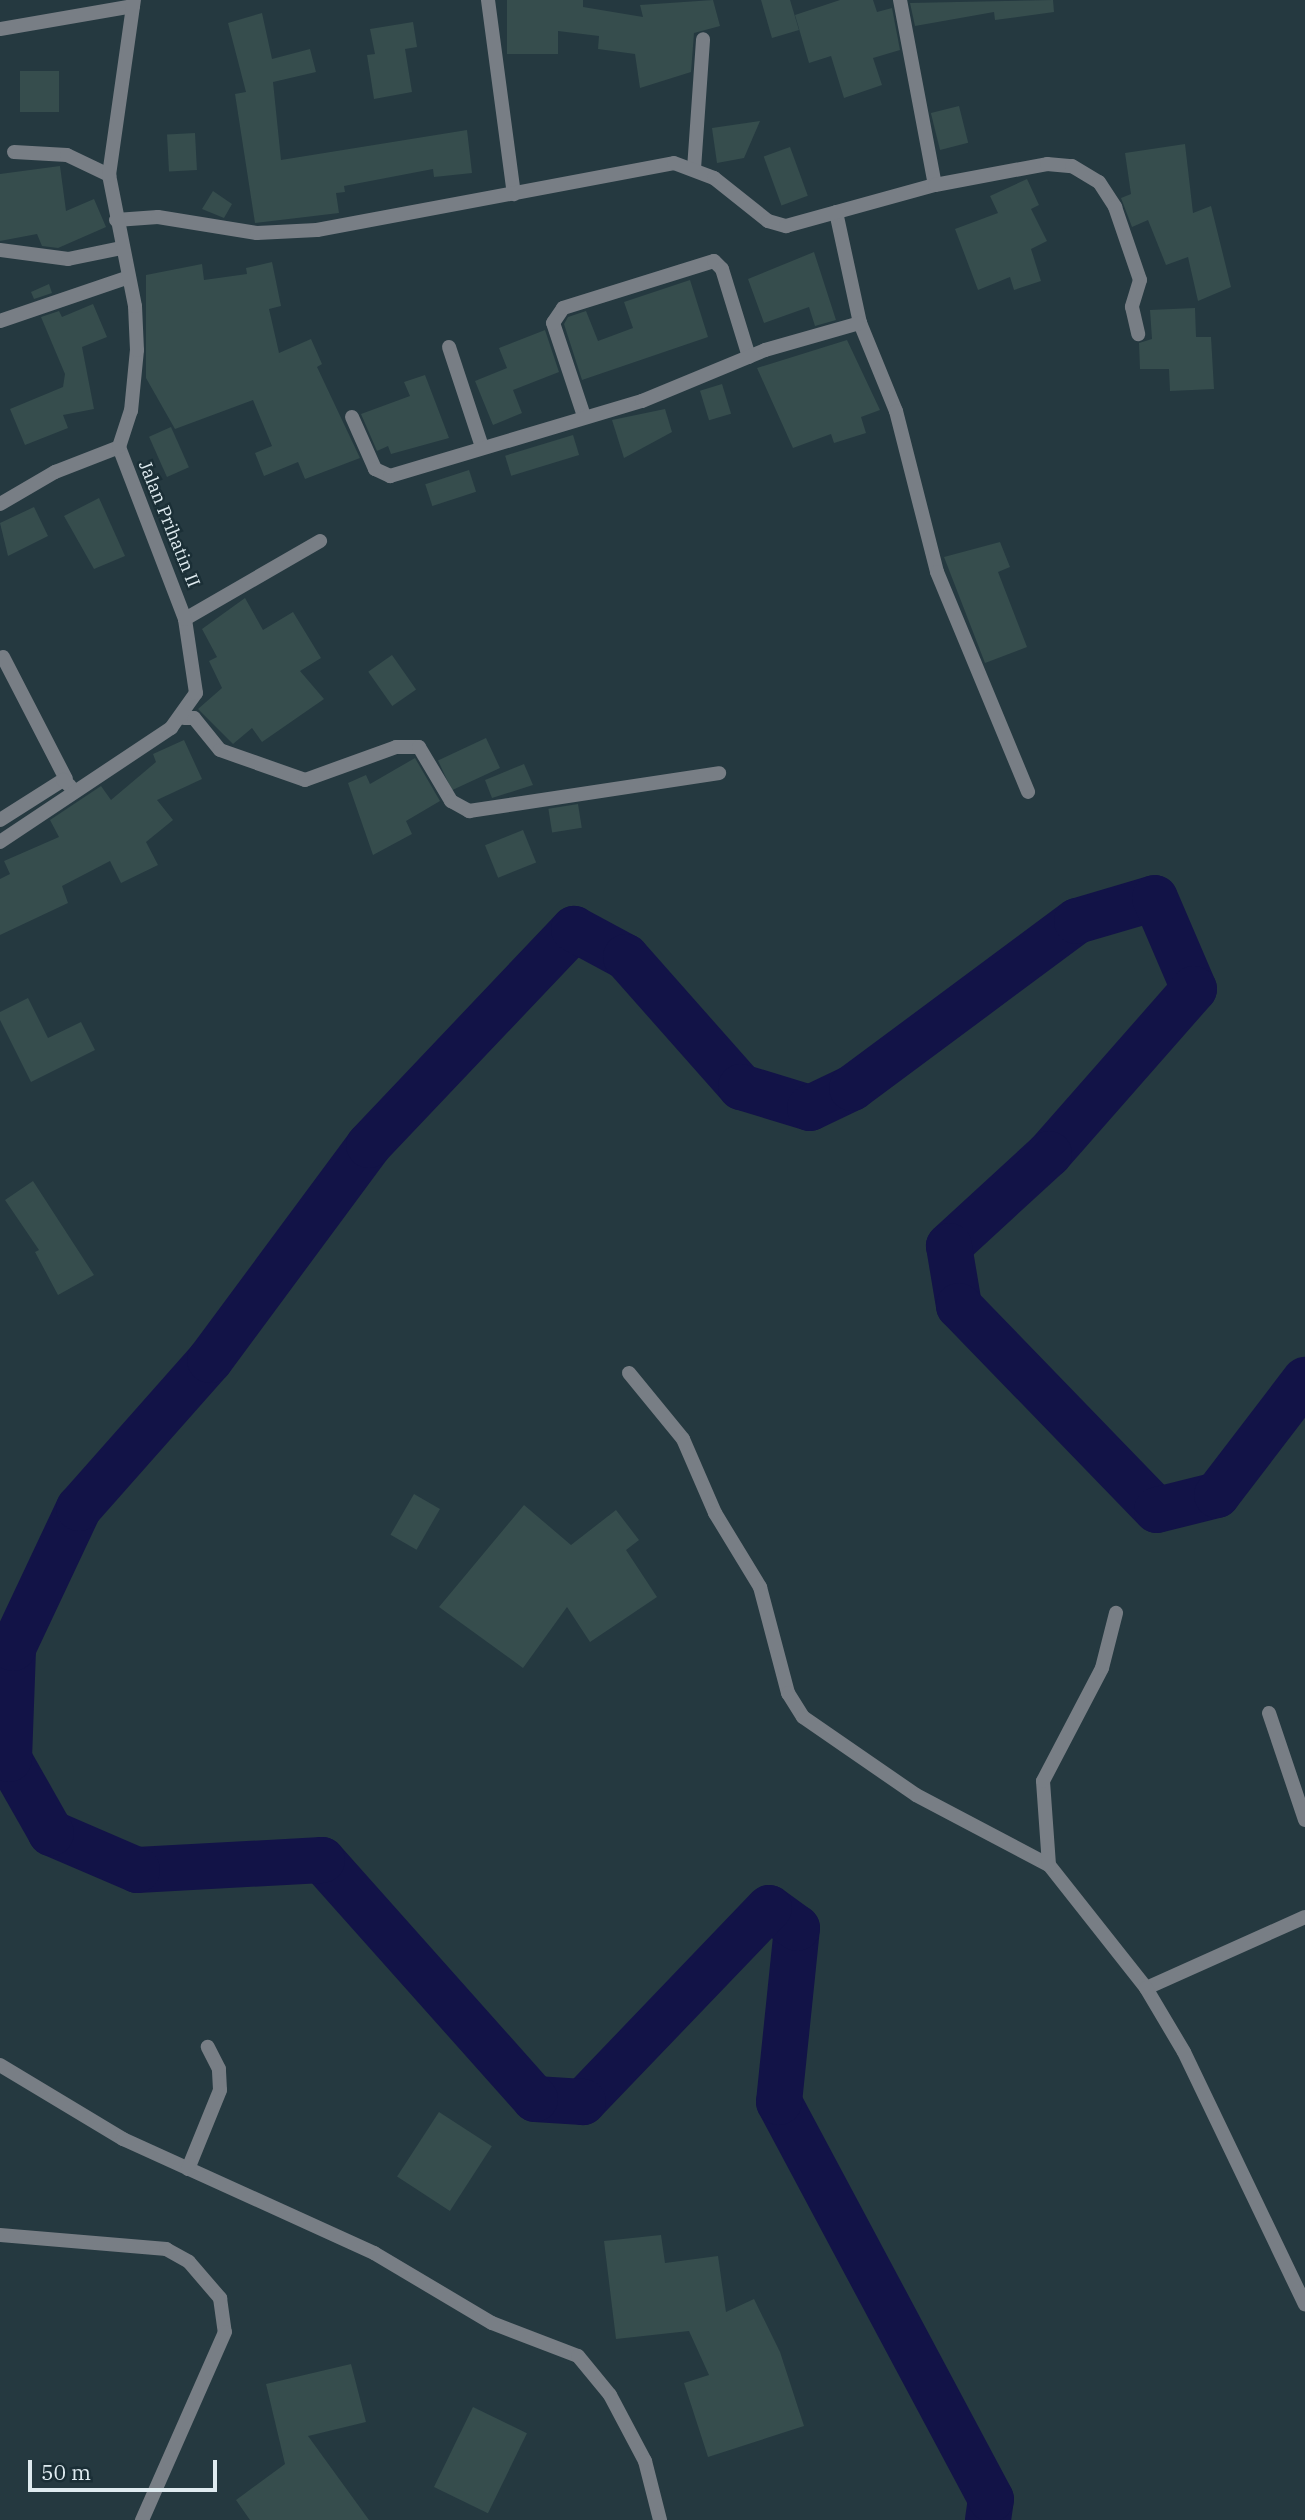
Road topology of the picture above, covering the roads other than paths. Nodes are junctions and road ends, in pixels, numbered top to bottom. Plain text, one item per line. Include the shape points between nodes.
1 (488, 0) edge
2 (900, 0) edge
3 (133, 3) edge
4 (0, 29) edge
5 (703, 39) dead end
6 (14, 152) dead end
7 (694, 169) junction
8 (109, 175) junction
9 (935, 185) junction
10 (514, 194) junction
11 (836, 212) junction
12 (116, 220) junction
13 (121, 248) junction
14 (0, 250) edge
15 (129, 277) junction
16 (0, 321) edge
17 (860, 323) junction
18 (1138, 334) dead end
19 (449, 347) dead end
20 (749, 357) junction
21 (584, 416) junction
22 (352, 417) dead end
23 (119, 447) junction
24 (482, 447) junction
25 (0, 505) edge
26 (320, 541) dead end
27 (185, 620) junction
28 (3, 657) dead end
29 (184, 718) junction
30 (719, 773) dead end
31 (66, 779) junction
32 (1028, 792) dead end
33 (74, 793) junction
34 (0, 820) edge
35 (0, 842) edge
36 (629, 1373) dead end
37 (1116, 1613) dead end
38 (1269, 1713) dead end
39 (1305, 1820) edge
40 (1049, 1865) junction
41 (1305, 1917) edge
42 (1146, 1988) junction
43 (208, 2047) dead end
44 (0, 2065) edge
45 (188, 2169) junction
46 (0, 2235) edge
47 (1305, 2304) edge
48 (142, 2520) edge
49 (660, 2520) edge

1 - 10 street
2 - 9 street
3 - 4 street
3 - 8 street, Jalan Prihatin II
5 - 7 street
6 - 8 street via 67,155
7 - 10 street via 654,164
7 - 11 street via 768,221 786,226
8 - 12 street, Jalan Prihatin II
9 - 11 street
9 - 18 street via 1047,164 1090,174 1110,196 1138,271 1132,307
10 - 12 street via 317,230 257,233 158,218
11 - 17 street
12 - 13 street, Jalan Prihatin II
13 - 14 street via 68,258
13 - 15 street, Jalan Prihatin II
15 - 16 street
15 - 23 street, Jalan Prihatin II via 137,372
17 - 20 street
17 - 32 street via 896,411 953,617
19 - 24 street
20 - 21 street via 687,385
20 - 21 street via 722,269 714,261 563,308 554,323
21 - 24 street
22 - 24 street via 375,469 386,476
23 - 25 street via 55,472
23 - 27 street, Jalan Prihatin II
26 - 27 street
27 - 29 street, Jalan Prihatin II via 196,693
28 - 31 street
29 - 30 street via 194,718 220,750 305,779 396,747 419,747 451,801 469,811
29 - 33 street
31 - 33 street
31 - 34 street
33 - 35 street
36 - 40 street via 683,1438 715,1513 760,1587 788,1693 803,1717 916,1795
37 - 40 street via 1102,1668 1044,1781
38 - 39 street
40 - 42 street
41 - 42 street
42 - 47 street via 1184,2052
43 - 45 street via 219,2068 220,2090
44 - 45 street via 97,2125
45 - 49 street via 391,2261 492,2323 578,2356 599,2378 645,2461
46 - 48 street via 166,2249 201,2274 225,2309 225,2332

